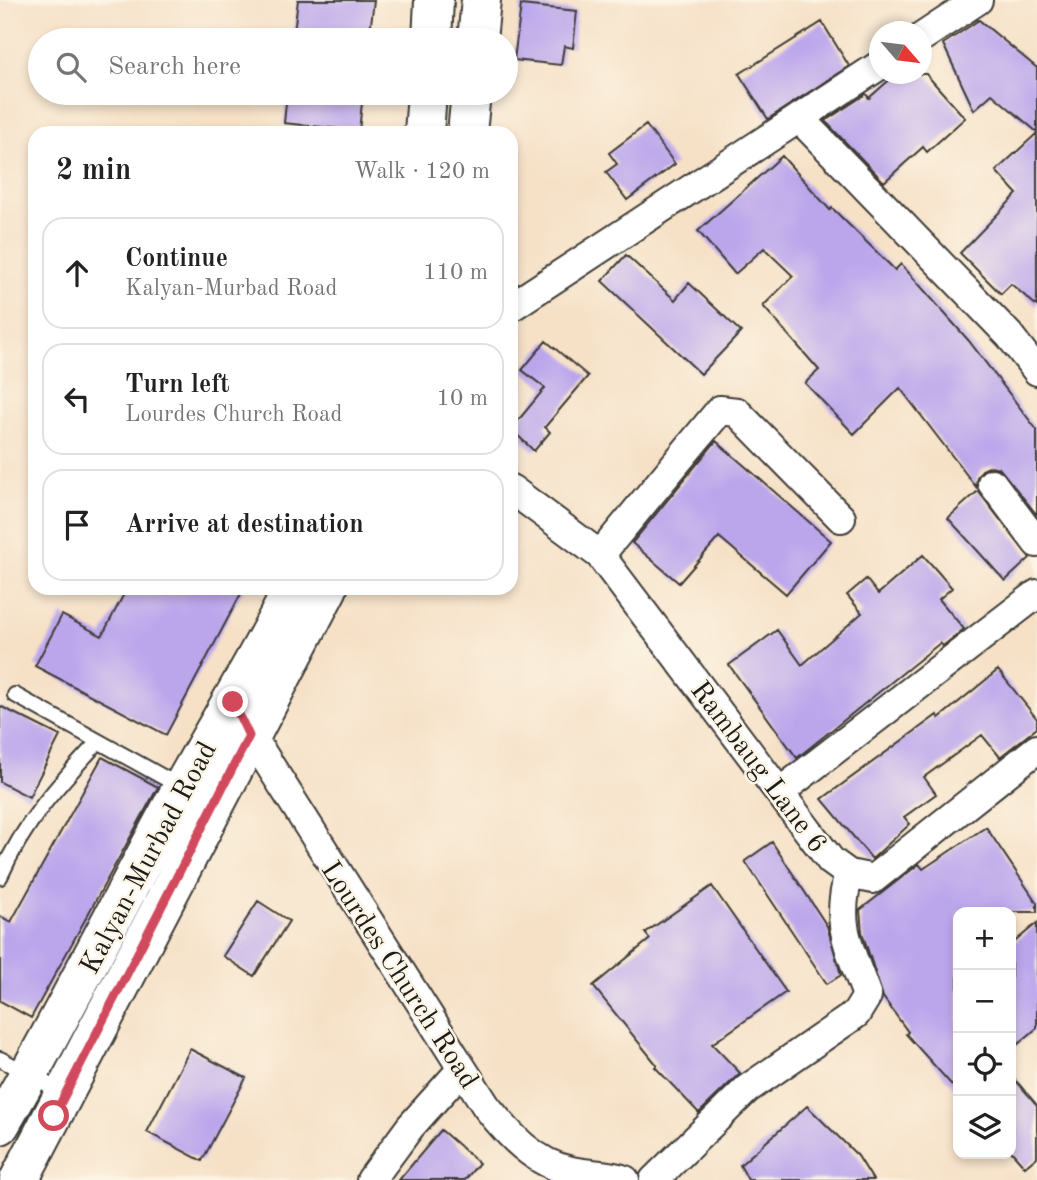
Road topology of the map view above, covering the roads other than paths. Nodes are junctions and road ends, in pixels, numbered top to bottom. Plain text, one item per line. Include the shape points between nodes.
1 (435, 0) edge
2 (481, 0) edge
3 (978, 0) edge
4 (433, 28) edge
5 (478, 28) edge
6 (932, 30) edge
7 (869, 72) edge
8 (427, 105) edge
9 (470, 105) edge
10 (799, 118) junction
11 (425, 126) edge
12 (468, 126) edge
13 (518, 302) edge
14 (1037, 370) edge
15 (992, 483) dead end
16 (518, 494) edge
17 (841, 518) dead end
18 (1037, 543) edge
19 (600, 555) junction
20 (1037, 594) edge
21 (292, 595) edge
22 (322, 595) edge
23 (281, 644) junction
24 (15, 695) dead end
25 (233, 702) junction
26 (249, 736) junction
27 (98, 742) junction
28 (1037, 749) edge
29 (182, 788) junction
30 (780, 792) junction
31 (849, 874) junction
32 (0, 877) edge
33 (15, 1067) edge
34 (462, 1069) junction
35 (65, 1094) junction
36 (0, 1125) edge
37 (566, 1175) edge
38 (19, 1180) edge
39 (371, 1180) edge
40 (625, 1180) edge
41 (654, 1180) edge

1 - 4 main road
2 - 5 main road
3 - 6 street
7 - 10 street
8 - 11 main road
9 - 12 main road
10 - 13 street
10 - 14 street via 1009,335
15 - 18 street
16 - 19 street, Rambaug Lane 6
17 - 19 street via 737,412 720,410
19 - 30 street, Rambaug Lane 6
20 - 30 street
21 - 23 main road, Kalyan-Murbad Road
22 - 23 main road, Kalyan-Murbad Road
23 - 25 main road, Kalyan-Murbad Road
23 - 26 main road, Kalyan-Murbad Road
24 - 27 lane
25 - 26 street, Lourdes Church Road
25 - 29 main road, Kalyan-Murbad Road
26 - 34 street, Lourdes Church Road
26 - 35 main road, Kalyan-Murbad Road
27 - 29 lane
27 - 32 lane via 44,800 15,842
28 - 31 street, Rambaug Lane 6 via 873,879
29 - 33 main road, Kalyan-Murbad Road
30 - 31 street, Rambaug Lane 6 via 831,861
31 - 41 street via 842,899 842,926 867,996 856,1014 747,1089
33 - 35 lane
33 - 36 main road, Kalyan-Murbad Road
34 - 37 street, Lourdes Church Road via 512,1139
34 - 39 street
35 - 38 main road, Kalyan-Murbad Road
37 - 40 street, Lourdes Church Road

